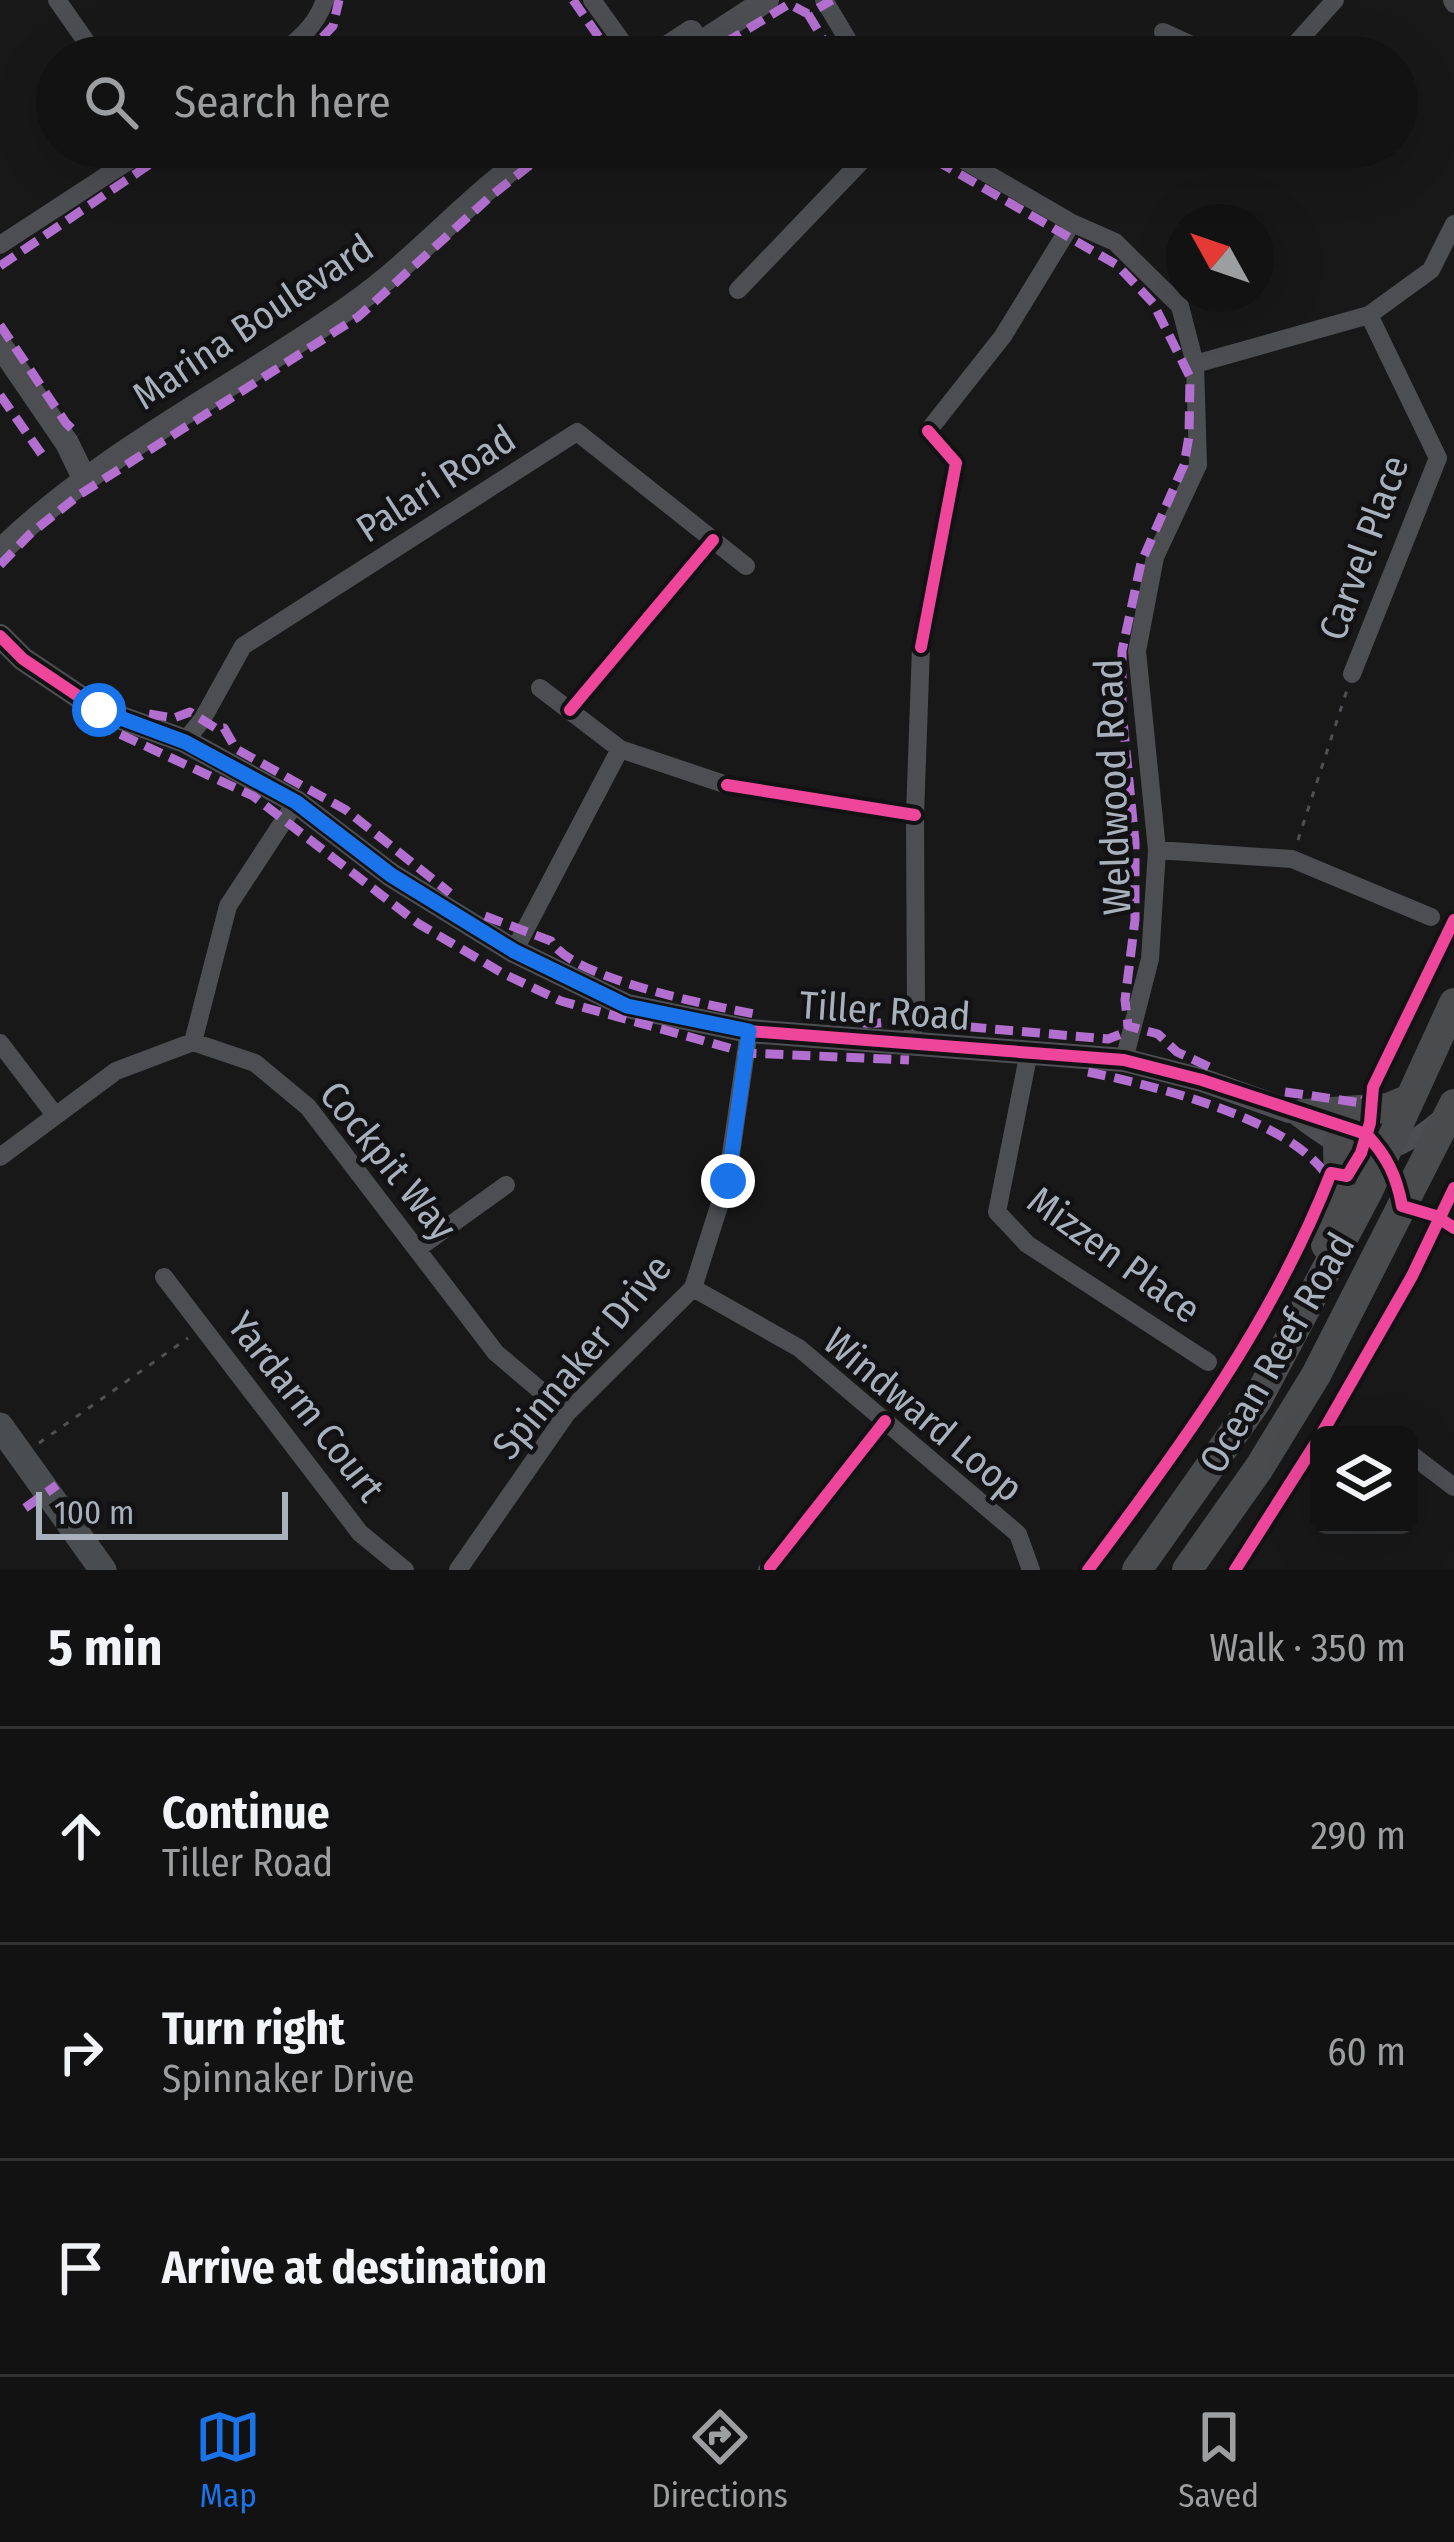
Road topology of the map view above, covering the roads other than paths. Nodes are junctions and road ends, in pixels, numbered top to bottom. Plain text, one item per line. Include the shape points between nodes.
1 (57, 0) edge
2 (325, 0) edge
3 (592, 0) edge
4 (740, 0) edge
5 (767, 0) edge
6 (824, 0) edge
7 (1335, 0) edge
8 (1162, 32) dead end
9 (82, 36) edge
10 (302, 36) edge
11 (618, 36) edge
12 (685, 36) edge
13 (711, 36) edge
14 (845, 36) edge
15 (1171, 36) edge
16 (1303, 36) edge
17 (118, 168) edge
18 (490, 168) edge
19 (513, 168) edge
20 (855, 168) edge
21 (977, 168) edge
22 (1072, 223) junction
23 (1454, 224) edge
24 (0, 245) edge
25 (739, 290) dead end
26 (1369, 315) junction
27 (0, 345) edge
28 (1195, 364) junction
29 (0, 371) edge
30 (928, 431) dead end
31 (1446, 461) edge
32 (77, 474) junction
33 (0, 529) edge
34 (0, 550) edge
35 (746, 566) dead end
36 (0, 635) edge
37 (921, 647) dead end
38 (1352, 674) road end
39 (539, 688) dead end
40 (185, 742) junction
41 (620, 749) junction
42 (727, 785) dead end
43 (296, 802) junction
44 (1157, 850) junction
45 (1431, 917) dead end
46 (514, 951) junction
47 (1454, 1003) edge
48 (749, 1031) junction
49 (911, 1041) junction
50 (193, 1042) junction
51 (0, 1043) edge
52 (1029, 1052) junction
53 (1124, 1060) junction
54 (1407, 1100) junction
55 (1453, 1107) edge
56 (1296, 1112) junction
57 (55, 1115) junction
58 (1338, 1143) junction
59 (1384, 1153) junction
60 (0, 1157) edge
61 (506, 1185) dead end
62 (1402, 1206) junction
63 (418, 1249) junction
64 (164, 1276) dead end
65 (693, 1288) junction
66 (1315, 1292) junction
67 (1208, 1362) dead end
68 (567, 1413) junction
69 (0, 1426) edge
70 (0, 1451) edge
71 (1418, 1461) edge
72 (1454, 1487) edge
73 (88, 1570) edge
74 (103, 1570) edge
75 (405, 1570) edge
76 (458, 1570) edge
77 (1031, 1570) edge
78 (1137, 1570) edge
79 (1187, 1570) edge

1 - 9 street
2 - 10 street
3 - 11 street
4 - 12 street
5 - 13 street
6 - 14 street
7 - 16 street
8 - 15 street
17 - 24 street
18 - 32 street, Marina Boulevard via 337,297
19 - 32 street, Marina Boulevard via 357,302
20 - 25 street
21 - 22 street, Weldwood Road
22 - 28 street, Weldwood Road via 1115,242 1180,306
22 - 30 street via 1003,336
23 - 26 street via 1431,270
26 - 28 street
26 - 31 street, Carvel Place
27 - 32 street
28 - 44 street, Weldwood Road via 1198,465 1155,557 1137,652
29 - 32 street
31 - 38 street, Carvel Place
32 - 33 street, Marina Boulevard
32 - 34 street, Marina Boulevard
35 - 40 street, Palari Road via 577,432 243,646
36 - 40 street, Tiller Road via 99,710
37 - 49 street
39 - 41 street
40 - 43 street, Tiller Road
41 - 42 street
41 - 46 street
43 - 46 street, Tiller Road via 391,875
43 - 50 street via 227,906
44 - 45 street via 1292,859
44 - 53 street, Weldwood Road via 1150,959
46 - 48 street, Tiller Road via 627,1006
47 - 54 main road, Ocean Reef Road
48 - 49 street, Tiller Road
48 - 65 street, Spinnaker Drive via 728,1181
49 - 52 street, Tiller Road
50 - 57 street via 116,1071
50 - 63 street, Cockpit Way via 255,1063 308,1107
51 - 57 street
52 - 53 street, Tiller Road
52 - 67 street, Mizzen Place via 997,1212 1027,1244
53 - 56 street, Tiller Road
54 - 56 main road
54 - 59 main road, Ocean Reef Road
55 - 59 street
55 - 62 main road, Ocean Reef Road
56 - 58 street, Tiller Road
56 - 59 street, Tiller Road via 1366,1134
57 - 60 street
58 - 59 street, Tiller Road
58 - 66 main road via 1340,1188
59 - 62 street
59 - 66 main road, Ocean Reef Road
61 - 63 street
62 - 79 main road, Ocean Reef Road via 1287,1424
63 - 68 street, Cockpit Way via 496,1352
64 - 75 street, Yardarm Court via 360,1533
65 - 68 street, Spinnaker Drive
65 - 77 street, Windward Loop via 800,1348 1018,1534
66 - 78 main road, Ocean Reef Road via 1257,1400
68 - 76 street, Spinnaker Drive
69 - 74 main road
70 - 73 main road
71 - 72 street

